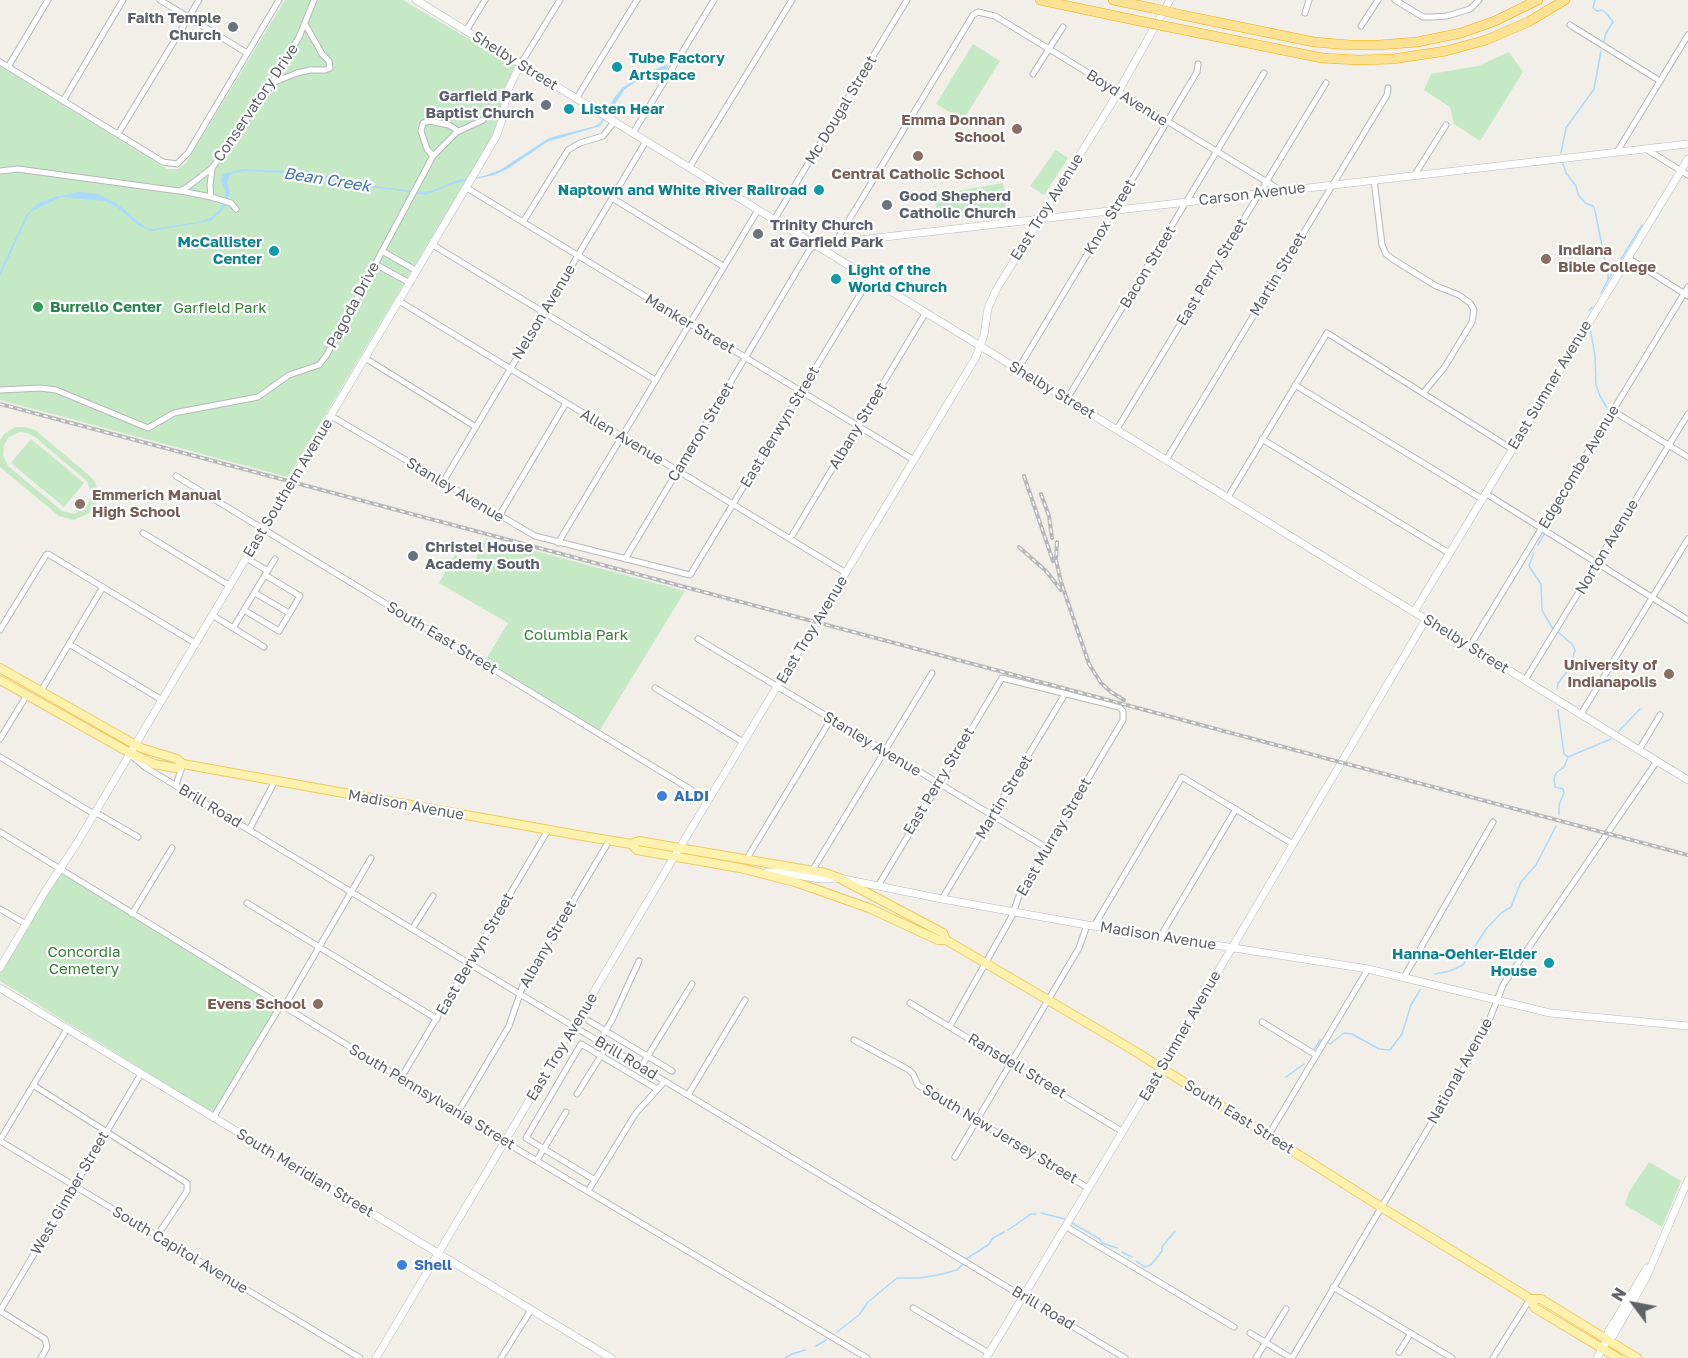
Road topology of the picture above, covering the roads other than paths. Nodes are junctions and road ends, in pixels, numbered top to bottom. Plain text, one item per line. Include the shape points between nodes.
1 (48, 0) edge
2 (123, 0) edge
3 (160, 0) edge
4 (199, 0) edge
5 (279, 0) edge
6 (314, 0) edge
7 (416, 0) edge
8 (485, 0) edge
9 (560, 0) edge
10 (637, 0) edge
11 (714, 0) edge
12 (792, 0) edge
13 (907, 0) edge
14 (1040, 0) edge
15 (1113, 0) edge
16 (1170, 0) edge
17 (1309, 0) edge
18 (1378, 0) edge
19 (1395, 0) edge
20 (1479, 0) edge
21 (1538, 0) edge
22 (1565, 0) edge
23 (1305, 13) dead end
24 (188, 17) junction
25 (305, 24) junction
26 (1361, 26) dead end
27 (1570, 26) dead end
28 (1063, 27) dead end
29 (466, 31) junction
30 (1688, 35) edge
31 (1049, 50) junction
32 (247, 53) junction
33 (0, 62) edge
34 (1198, 64) dead end
35 (520, 65) junction
36 (8, 67) junction
37 (1264, 73) dead end
38 (1034, 74) dead end
39 (1659, 81) junction
40 (272, 83) junction
41 (1326, 83) dead end
42 (1388, 88) dead end
43 (1118, 92) junction
44 (576, 99) junction
45 (63, 101) junction
46 (483, 120) dead end
47 (613, 121) junction
48 (1167, 122) junction
49 (1446, 125) dead end
50 (458, 131) junction
51 (633, 133) junction
52 (118, 134) junction
53 (646, 141) junction
54 (1688, 144) edge
55 (1646, 149) junction
56 (1617, 152) junction
57 (1216, 153) junction
58 (433, 156) junction
59 (1688, 159) edge
60 (212, 168) junction
61 (689, 168) junction
62 (0, 171) edge
63 (1684, 173) edge
64 (1414, 176) junction
65 (1374, 180) junction
66 (1267, 182) junction
67 (1334, 184) junction
68 (468, 186) junction
69 (1280, 190) junction
70 (179, 191) junction
71 (1261, 192) junction
72 (214, 198) junction
73 (612, 198) junction
74 (1187, 202) junction
75 (236, 209) dead end
76 (758, 210) junction
77 (1114, 210) junction
78 (774, 220) junction
79 (1040, 220) junction
80 (523, 222) junction
81 (835, 243) junction
82 (433, 245) junction
83 (816, 245) junction
84 (382, 251) junction
85 (578, 255) junction
86 (1628, 258) junction
87 (375, 264) junction
88 (723, 266) junction
89 (417, 271) junction
90 (870, 278) junction
91 (410, 283) junction
92 (1688, 287) edge
93 (1686, 294) edge
94 (399, 301) junction
95 (926, 312) junction
96 (544, 313) junction
97 (689, 323) junction
98 (981, 346) junction
99 (745, 357) junction
100 (365, 358) junction
101 (510, 369) junction
102 (1018, 369) junction
103 (655, 380) junction
104 (1295, 385) junction
105 (0, 390) edge
106 (801, 392) junction
107 (1423, 393) junction
108 (1067, 399) junction
109 (566, 403) junction
110 (1613, 411) junction
111 (1688, 414) edge
112 (331, 416) junction
113 (858, 426) junction
114 (476, 427) junction
115 (1117, 429) junction
116 (622, 437) junction
117 (1262, 439) junction
118 (1669, 445) junction
119 (1512, 449) junction
120 (1688, 457) edge
121 (914, 460) junction
122 (1166, 460) junction
123 (678, 471) junction
124 (176, 476) dead end
125 (443, 482) junction
126 (1483, 496) junction
127 (1227, 497) junction
128 (733, 505) junction
129 (499, 516) junction
130 (1541, 528) junction
131 (264, 529) junction
132 (143, 533) dead end
133 (790, 539) junction
134 (1688, 539) edge
135 (558, 543) junction
136 (1449, 553) junction
137 (246, 558) junction
138 (274, 559) dead end
139 (625, 559) junction
140 (1597, 563) junction
141 (267, 573) junction
142 (846, 573) junction
143 (690, 575) joint
144 (230, 586) junction
145 (103, 587) junction
146 (255, 593) junction
147 (1653, 598) junction
148 (244, 610) junction
149 (1414, 612) junction
150 (289, 613) junction
151 (212, 615) junction
152 (1426, 619) junction
153 (1688, 620) edge
154 (233, 628) junction
155 (0, 630) edge
156 (698, 639) dead end
157 (195, 643) junction
158 (69, 644) junction
159 (1470, 646) junction
160 (264, 647) dead end
161 (0, 668) edge
162 (932, 673) dead end
163 (0, 680) edge
164 (1525, 680) junction
165 (778, 686) junction
166 (655, 688) dead end
167 (41, 691) junction
168 (1065, 694) junction
169 (27, 695) junction
170 (162, 700) junction
171 (1581, 714) junction
172 (1660, 715) dead end
173 (831, 718) junction
174 (0, 739) edge
175 (743, 742) junction
176 (135, 744) junction
177 (1639, 750) junction
178 (885, 751) junction
179 (130, 753) junction
180 (0, 757) edge
181 (1658, 761) junction
182 (183, 764) junction
183 (1688, 780) edge
184 (275, 781) junction
185 (938, 784) junction
186 (176, 785) junction
187 (708, 800) junction
188 (1236, 809) junction
189 (95, 813) junction
190 (992, 816) junction
191 (1493, 822) dead end
192 (249, 830) junction
193 (548, 830) junction
194 (0, 832) edge
195 (138, 837) dead end
196 (609, 841) junction
197 (631, 844) junction
198 (1293, 844) junction
199 (679, 848) junction
200 (1047, 848) junction
201 (172, 849) dead end
202 (674, 856) junction
203 (371, 858) dead end
204 (746, 860) junction
205 (60, 869) junction
206 (812, 871) junction
207 (758, 873) junction
208 (825, 873) joint
209 (838, 878) junction
210 (878, 886) junction
211 (351, 892) junction
212 (433, 896) dead end
213 (942, 899) junction
214 (247, 903) dead end
215 (0, 909) edge
216 (1014, 911) junction
217 (132, 914) junction
218 (26, 924) junction
219 (1091, 925) junction
220 (412, 929) junction
221 (1160, 937) junction
222 (946, 940) junction
223 (320, 947) junction
224 (1232, 947) junction
225 (639, 961) dead end
226 (987, 963) junction
227 (470, 964) junction
228 (0, 968) edge
229 (1368, 969) junction
230 (1404, 977) junction
231 (692, 984) dead end
232 (0, 988) edge
233 (520, 994) junction
234 (1048, 999) junction
235 (745, 1000) dead end
236 (1497, 1001) junction
237 (910, 1003) dead end
238 (282, 1006) junction
239 (437, 1019) junction
240 (589, 1021) dead end
241 (1262, 1022) dead end
242 (573, 1026) junction
243 (950, 1026) junction
244 (1688, 1026) edge
245 (67, 1029) junction
246 (605, 1031) junction
247 (854, 1040) dead end
248 (599, 1042) junction
249 (607, 1046) junction
250 (601, 1055) junction
251 (1317, 1055) junction
252 (647, 1057) junction
253 (1011, 1063) junction
254 (641, 1067) junction
255 (1161, 1068) junction
256 (672, 1071) dead end
257 (141, 1074) junction
258 (401, 1078) junction
259 (665, 1081) junction
260 (33, 1085) junction
261 (657, 1089) junction
262 (577, 1094) dead end
263 (688, 1095) junction
264 (458, 1112) junction
265 (566, 1112) dead end
266 (213, 1118) junction
267 (976, 1121) junction
268 (106, 1131) junction
269 (1123, 1132) junction
270 (1268, 1136) junction
271 (0, 1141) edge
272 (506, 1142) junction
273 (544, 1149) junction
274 (955, 1157) dead end
275 (537, 1160) junction
276 (595, 1180) junction
277 (1688, 1180) edge
278 (74, 1186) junction
279 (1088, 1188) junction
280 (588, 1191) junction
281 (1381, 1207) junction
282 (1065, 1226) junction
283 (158, 1236) junction
284 (439, 1254) junction
285 (1334, 1287) junction
286 (1023, 1296) junction
287 (1530, 1299) junction
288 (913, 1308) dead end
289 (1286, 1309) dead end
290 (531, 1310) junction
291 (0, 1311) edge
292 (1234, 1327) dead end
293 (1250, 1333) dead end
294 (1411, 1334) junction
295 (1608, 1340) junction
296 (1265, 1343) junction
297 (1602, 1349) junction
298 (1399, 1352) dead end
299 (988, 1356) edge
300 (41, 1358) edge
301 (360, 1358) edge
302 (376, 1358) edge
303 (501, 1358) edge
304 (611, 1358) edge
305 (867, 1358) edge
306 (1125, 1358) edge
307 (1256, 1358) edge
308 (1291, 1358) edge
309 (1452, 1358) edge
310 (1493, 1358) edge
311 (1597, 1358) edge
312 (1618, 1358) edge
313 (1637, 1358) edge

1 - 36 street
2 - 45 street
3 - 24 street
4 - 24 street
5 - 32 street
6 - 25 street, Conservatory Drive
7 - 29 main road, Shelby Street
8 - 29 street
9 - 35 street, East Southern Avenue
10 - 44 street
11 - 51 street
12 - 61 street
13 - 78 street, Mc Dougal Street
14 - 22 highway, bridge via 1322,58 1350,60 1434,54 1478,43 1528,22
15 - 21 highway, bridge via 1314,42 1383,45 1461,33
16 - 43 main road, East Troy Avenue
17 - 23 street
18 - 26 street
19 - 20 street via 1423,17 1447,16 1470,9
24 - 32 street
24 - 52 street
25 - 40 street, Conservatory Drive
25 - 40 street via 330,68 297,73
27 - 39 street
28 - 31 street
29 - 35 main road, Shelby Street
30 - 39 street
31 - 38 street
31 - 43 street, Boyd Avenue
31 - 81 street, Boyd Avenue via 994,16 978,12 973,15
32 - 52 street via 186,156 177,164 163,162
33 - 36 street
34 - 48 street, Knox Street
35 - 44 main road, Shelby Street
35 - 68 main road, East Southern Avenue via 507,92 499,132
36 - 45 street
37 - 57 street, Bacon Street
39 - 56 street
40 - 60 street, Conservatory Drive
41 - 66 street, East Perry Street
42 - 67 street, Martin Street
43 - 48 street, Boyd Avenue
43 - 79 main road, East Troy Avenue
44 - 47 main road, Shelby Street
45 - 52 street
46 - 50 street, Pagoda Drive
47 - 51 main road, Shelby Street
47 - 80 street via 603,136 568,150
48 - 57 street, Boyd Avenue
48 - 77 street, Knox Street
49 - 64 street
50 - 58 street, Pagoda Drive
50 - 58 street via 449,125 423,123 421,131
51 - 53 main road, Shelby Street
53 - 61 main road, Shelby Street
53 - 73 street, Nelson Avenue
54 - 55 main road, Carson Avenue
55 - 56 main road, Carson Avenue
55 - 63 street
56 - 64 main road, Carson Avenue
57 - 66 street, Boyd Avenue
57 - 74 street, Bacon Street
58 - 84 street, Pagoda Drive
59 - 63 main road, East Sumner Avenue
60 - 70 street, Conservatory Drive
60 - 72 street via 210,185
61 - 76 main road, Shelby Street
62 - 70 street via 18,169
63 - 86 main road, East Sumner Avenue
64 - 65 main road, Carson Avenue
65 - 67 main road, Carson Avenue
65 - 107 street via 1386,254 1472,305 1474,315 1444,368
66 - 69 street, Boyd Avenue
66 - 71 street, East Perry Street
67 - 69 main road, Carson Avenue
67 - 122 street, Martin Street
68 - 80 street, Manker Street
68 - 82 main road, East Southern Avenue
69 - 71 main road, Carson Avenue
70 - 72 street
71 - 74 main road, Carson Avenue
71 - 115 street, East Perry Street
72 - 75 street via 231,203
73 - 85 street, Nelson Avenue
73 - 88 street
74 - 77 main road, Carson Avenue
74 - 108 street, Bacon Street
76 - 78 main road, Shelby Street
76 - 88 street
77 - 79 main road, Carson Avenue
77 - 102 street, Knox Street
78 - 83 main road, Shelby Street
79 - 81 main road, Carson Avenue
79 - 98 main road, East Troy Avenue via 991,300
80 - 85 street, Manker Street
81 - 83 main road, Carson Avenue
82 - 89 main road, East Southern Avenue
82 - 96 street
83 - 90 main road, Shelby Street
83 - 99 street, Cameron Street via 811,247
84 - 87 street, Pagoda Drive
84 - 89 street
85 - 96 street, Nelson Avenue
85 - 97 street, Manker Street
86 - 93 street
86 - 119 main road, East Sumner Avenue
87 - 91 street
87 - 105 street, Pagoda Drive via 324,360 284,378 258,397 174,413 147,428 58,390
88 - 97 street
89 - 91 main road, East Southern Avenue
90 - 95 main road, Shelby Street
90 - 106 street, East Berwyn Street
91 - 94 main road, East Southern Avenue
92 - 93 street, Edgecombe Avenue
93 - 110 street, Edgecombe Avenue
94 - 100 main road, East Southern Avenue
94 - 101 street, Allen Avenue
95 - 98 main road, Shelby Street
95 - 113 street, Albany Street
96 - 101 street, Nelson Avenue
96 - 103 street
97 - 99 street, Manker Street
97 - 103 street
98 - 102 main road, Shelby Street
98 - 121 main road, East Troy Avenue
99 - 106 street, Manker Street
99 - 123 street, Cameron Street
100 - 112 main road, East Southern Avenue
100 - 114 street
101 - 109 street, Allen Avenue
101 - 114 street, Nelson Avenue
102 - 108 main road, Shelby Street
103 - 116 street
104 - 107 street via 1328,333
104 - 117 street
104 - 126 street
106 - 113 street, Manker Street
106 - 128 street, East Berwyn Street
107 - 119 street
108 - 115 main road, Shelby Street
109 - 116 street, Allen Avenue
109 - 129 street
110 - 118 street
110 - 130 street, Edgecombe Avenue
111 - 118 street, Norton Avenue
112 - 125 street, Stanley Avenue
112 - 131 main road, East Southern Avenue
113 - 121 street, Manker Street
113 - 133 street, Albany Street
114 - 125 street, Nelson Avenue
115 - 122 main road, Shelby Street
116 - 123 street, Allen Avenue
116 - 135 street
117 - 127 street
117 - 136 street
118 - 120 street
118 - 140 street, Norton Avenue
119 - 126 main road, East Sumner Avenue
121 - 142 main road, East Troy Avenue
122 - 127 main road, Shelby Street
123 - 128 street, Allen Avenue
123 - 139 street, Cameron Street
124 - 131 street, South East Street
125 - 129 street, Stanley Avenue
126 - 130 street
126 - 136 main road, East Sumner Avenue
127 - 149 main road, Shelby Street
128 - 133 street, Allen Avenue
128 - 143 street, East Berwyn Street
129 - 135 street, Stanley Avenue via 535,536
130 - 140 street
130 - 159 street, Edgecombe Avenue
131 - 137 main road, East Southern Avenue
131 - 187 street, South East Street
132 - 144 street
133 - 142 street, Allen Avenue
134 - 147 street
135 - 139 street, Stanley Avenue
136 - 149 main road, East Sumner Avenue
137 - 141 street
137 - 144 main road, East Southern Avenue
138 - 141 street
139 - 143 street, Stanley Avenue
140 - 147 street
140 - 164 street, Norton Avenue
141 - 146 street
141 - 150 street via 300,596
142 - 165 main road, East Troy Avenue
144 - 151 main road, East Southern Avenue
145 - 155 street via 47,554
145 - 157 street
145 - 158 street
146 - 148 street
146 - 150 street
147 - 153 street
147 - 171 street
148 - 150 street via 279,631
148 - 154 street
149 - 152 main road, Shelby Street
151 - 154 street
151 - 157 main road, East Southern Avenue
152 - 159 main road, Shelby Street
152 - 198 main road, East Sumner Avenue
154 - 160 street
156 - 165 street, Stanley Avenue
157 - 170 main road, East Southern Avenue
158 - 167 street
158 - 170 street
159 - 164 main road, Shelby Street
161 - 167 main road, Madison Avenue
162 - 178 street
163 - 169 main road, Madison Avenue
164 - 171 main road, Shelby Street
165 - 173 street, Stanley Avenue
165 - 175 main road, East Troy Avenue
166 - 175 street
167 - 176 main road, Madison Avenue
168 - 185 street, East Perry Street via 1002,678
168 - 190 street, Martin Street
168 - 200 street, East Murray Street via 1119,707 1124,713
169 - 174 street
169 - 179 main road, Madison Avenue
170 - 176 main road, East Southern Avenue
171 - 177 main road, Shelby Street
172 - 177 street
173 - 178 street, Stanley Avenue
173 - 204 street
175 - 187 main road, East Troy Avenue
176 - 179 main road, East Southern Avenue
176 - 182 main road, Madison Avenue
177 - 181 main road, Shelby Street
178 - 185 street, Stanley Avenue
178 - 206 street
179 - 182 main road, Madison Avenue via 176,768
179 - 186 street, Brill Road
179 - 189 main road, East Southern Avenue
180 - 189 street
181 - 183 main road, Shelby Street
181 - 236 street, National Avenue via 1508,978
182 - 184 main road, Madison Avenue
182 - 186 street
184 - 192 street
184 - 193 main road, Madison Avenue
185 - 190 street, Stanley Avenue
185 - 210 street, East Perry Street
186 - 192 street, Brill Road
187 - 199 main road, East Troy Avenue
188 - 198 street
188 - 219 street via 1182,777
188 - 221 street
189 - 195 street
189 - 205 main road, East Southern Avenue
190 - 200 street, Stanley Avenue
190 - 213 street, Martin Street
191 - 230 street
192 - 211 street, Brill Road
193 - 196 main road, Madison Avenue
193 - 227 street, East Berwyn Street
194 - 205 street, South Pennsylvania Street
196 - 197 main road, Madison Avenue
196 - 233 street, Albany Street
197 - 199 main road, Madison Avenue via 639,841
197 - 202 main road, Madison Avenue via 637,850
198 - 224 main road, East Sumner Avenue
199 - 202 main road, East Troy Avenue
199 - 204 main road, Madison Avenue
200 - 216 street, East Murray Street via 1020,893
201 - 217 street
202 - 207 main road, Madison Avenue
202 - 242 main road, East Troy Avenue
203 - 211 street
204 - 206 main road, Madison Avenue
205 - 217 street, South Pennsylvania Street
205 - 218 main road, East Southern Avenue
206 - 208 main road, Madison Avenue
207 - 209 main road, Madison Avenue
207 - 222 main road, South East Street via 843,898 938,940
208 - 209 main road, South East Street
209 - 210 main road, Madison Avenue
209 - 222 main road, South East Street via 943,933
210 - 213 main road, Madison Avenue
211 - 220 street, Brill Road
211 - 223 street
212 - 220 street
213 - 216 main road, Madison Avenue
214 - 223 street
215 - 218 street
216 - 219 main road, Madison Avenue
216 - 226 street, East Murray Street
217 - 238 street, South Pennsylvania Street
218 - 228 main road, East Southern Avenue
219 - 221 main road, Madison Avenue
219 - 234 street
220 - 227 street, Brill Road
221 - 224 main road, Madison Avenue
222 - 226 main road, South East Street
223 - 238 street
223 - 239 street
224 - 229 main road, Madison Avenue
224 - 255 main road, East Sumner Avenue
225 - 246 street
226 - 234 main road, South East Street
226 - 243 street, East Murray Street
227 - 233 street, Brill Road
227 - 239 street, East Berwyn Street
229 - 230 main road, Madison Avenue
229 - 251 street
230 - 236 main road, Madison Avenue
231 - 252 street
232 - 245 main road, South Meridian Street
233 - 242 street, Brill Road
233 - 264 street, Albany Street via 509,1026
234 - 253 street
234 - 255 main road, South East Street
235 - 263 street
236 - 244 main road, Madison Avenue via 1550,1013
236 - 281 street, National Avenue via 1484,1036
237 - 243 street, Ransdell Street
238 - 258 street, South Pennsylvania Street
238 - 266 street
239 - 258 street, East Berwyn Street
240 - 246 street
241 - 251 street
242 - 248 street, Brill Road
242 - 272 main road, East Troy Avenue
243 - 253 street, Ransdell Street
245 - 257 main road, South Meridian Street
245 - 260 street
246 - 248 street
246 - 252 street
247 - 267 street, South New Jersey Street via 902,1065 914,1074 918,1085
248 - 249 street, Brill Road
249 - 250 street
249 - 254 street, Brill Road
250 - 261 street
250 - 262 street
250 - 273 street via 581,1044 526,1138
251 - 270 street
252 - 254 street
252 - 256 street
253 - 267 street
253 - 269 street, Ransdell Street
254 - 259 street, Brill Road
255 - 269 main road, East Sumner Avenue
255 - 270 main road, South East Street
257 - 266 main road, South Meridian Street
257 - 268 street, West Gimber Street
258 - 264 street, South Pennsylvania Street
259 - 261 street
259 - 263 street, Brill Road
260 - 268 street
260 - 271 street
261 - 276 street via 636,1113
263 - 286 street, Brill Road
264 - 272 street, South Pennsylvania Street
265 - 273 street
266 - 284 main road, South Meridian Street
267 - 274 street
267 - 279 street, South New Jersey Street
268 - 278 street, West Gimber Street
268 - 283 street via 188,1183 188,1191
269 - 279 main road, East Sumner Avenue
270 - 281 main road, South East Street
271 - 278 street, South Capitol Avenue
272 - 275 street, South Pennsylvania Street
272 - 284 main road, East Troy Avenue
273 - 275 street
273 - 276 street
275 - 280 street, South Pennsylvania Street
276 - 280 street
277 - 295 main road via 1646,1278
278 - 283 street, South Capitol Avenue
278 - 291 street, West Gimber Street
279 - 282 main road, East Sumner Avenue
280 - 305 street, South Pennsylvania Street
281 - 285 street, National Avenue
281 - 287 main road, South East Street
282 - 286 main road, East Sumner Avenue
282 - 292 street
283 - 301 street, South Capitol Avenue
284 - 290 main road, South Meridian Street
284 - 302 main road, East Troy Avenue
285 - 294 street
285 - 308 street, National Avenue
286 - 299 main road, East Sumner Avenue
286 - 306 street, Brill Road
287 - 295 main road, South East Street via 1541,1299
287 - 297 main road, South East Street via 1535,1308
287 - 310 street
288 - 299 street
289 - 296 street
290 - 303 street
290 - 304 main road, South Meridian Street
291 - 300 street via 45,1339 47,1347
293 - 296 street
294 - 298 street
294 - 309 street
295 - 297 main road
295 - 313 main road, South East Street
296 - 307 street
296 - 308 street
297 - 311 main road
297 - 312 main road, South East Street

